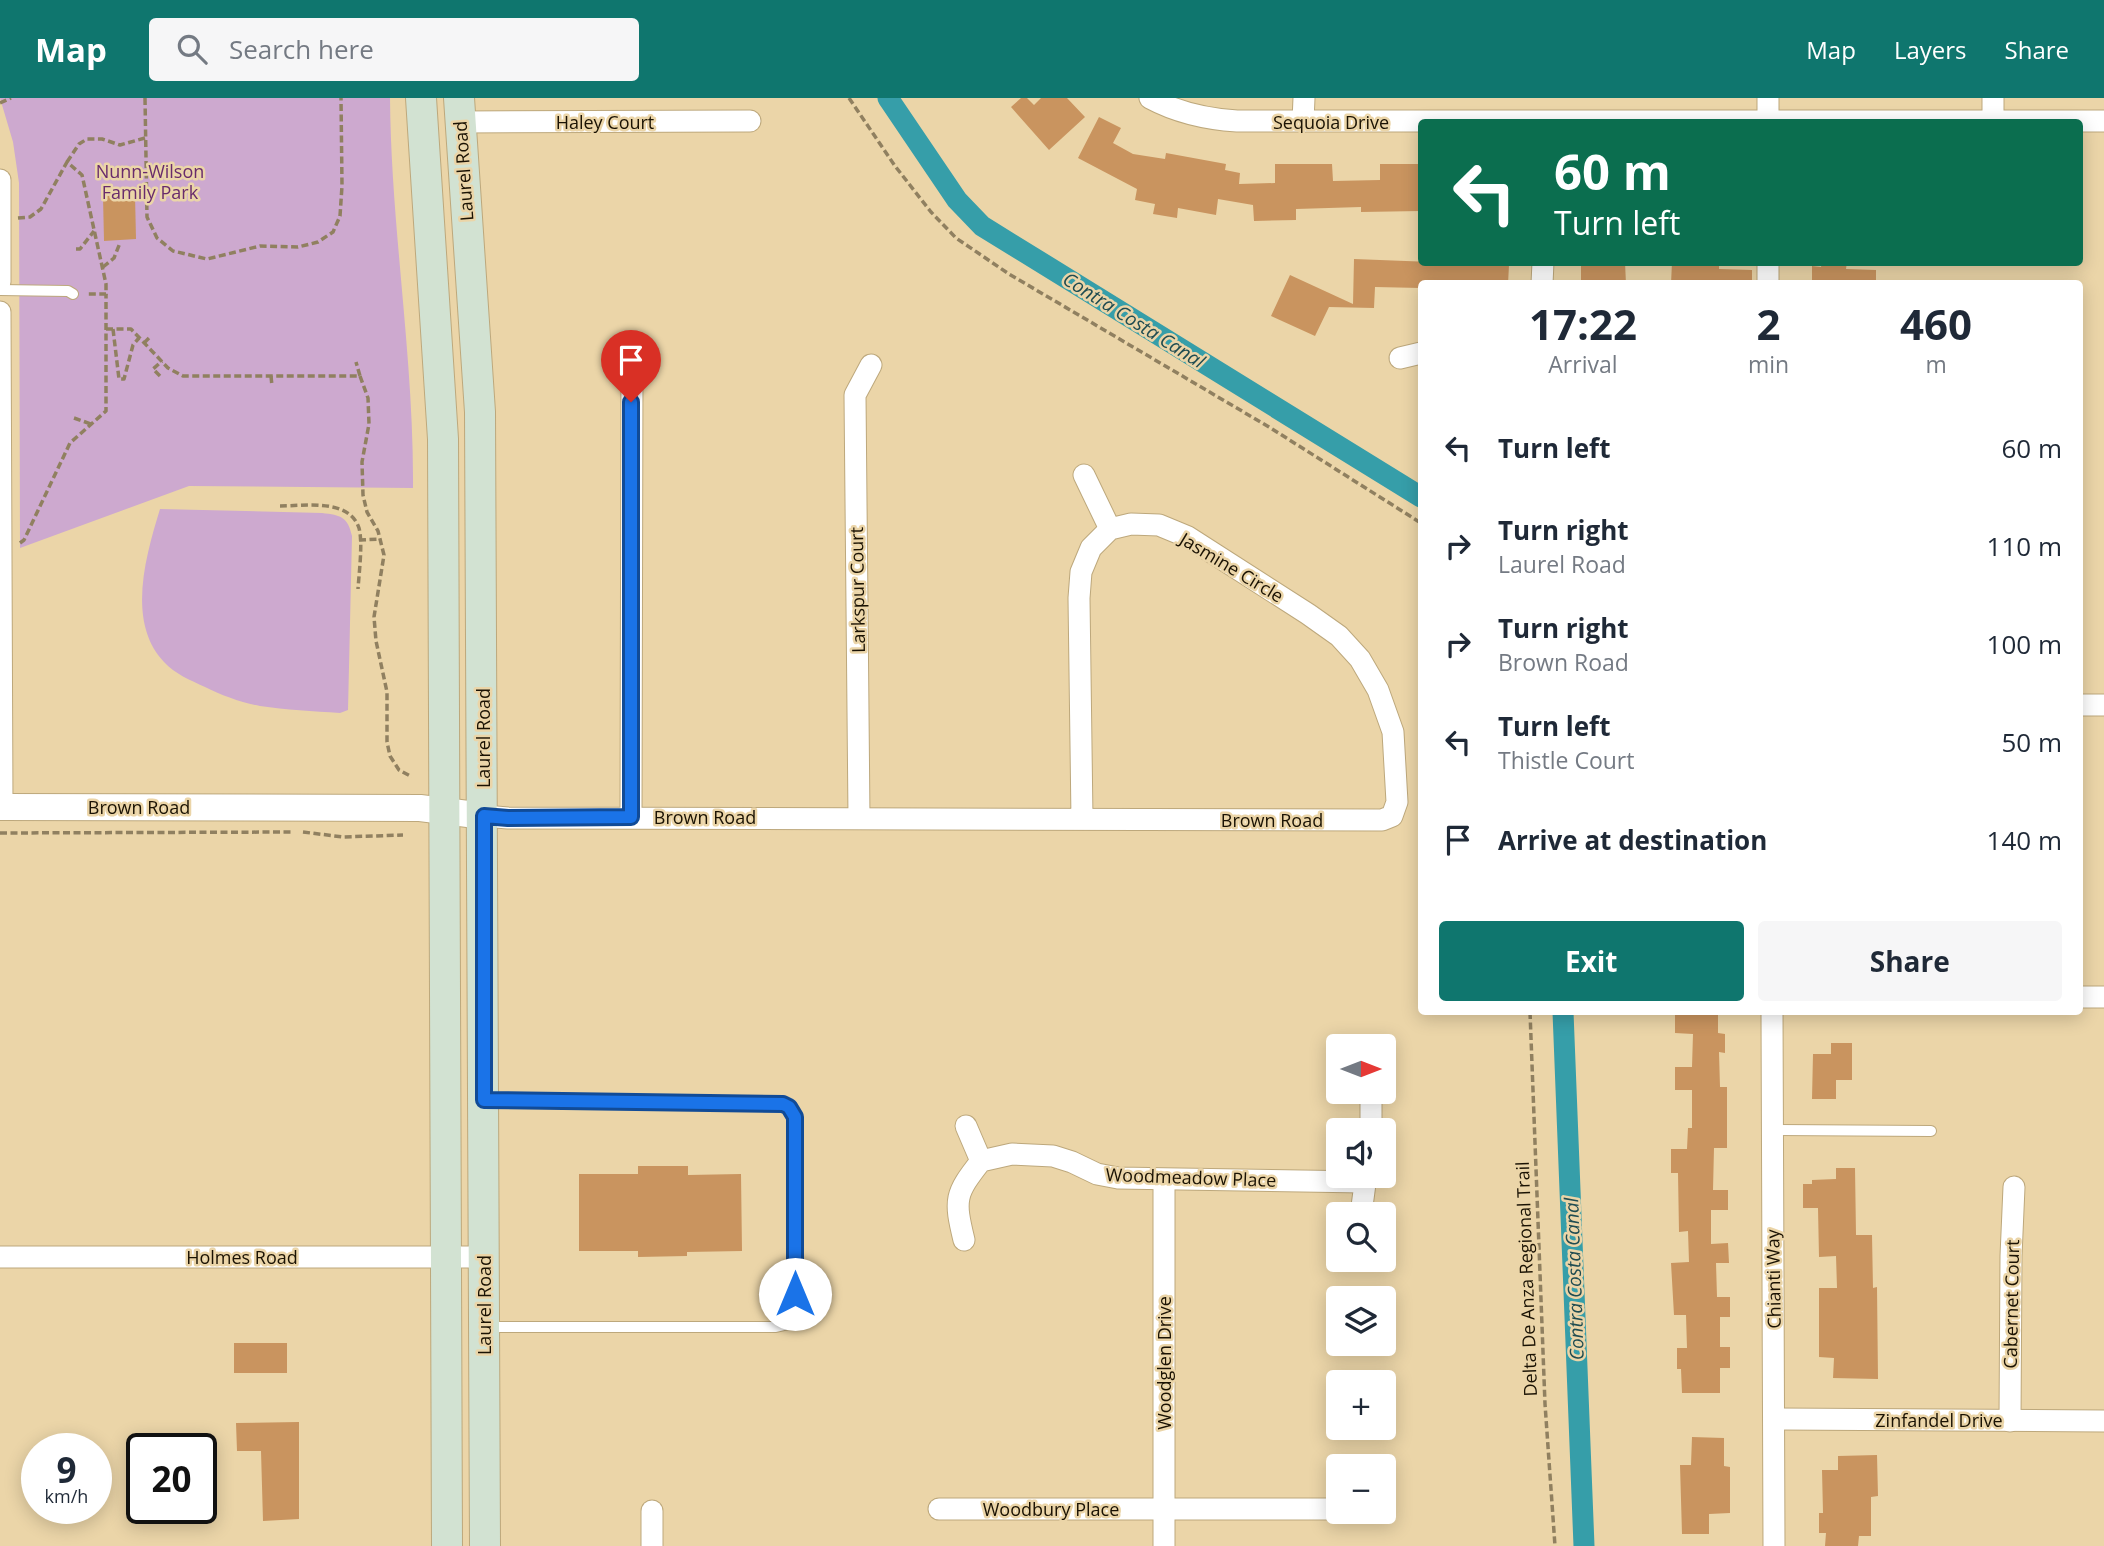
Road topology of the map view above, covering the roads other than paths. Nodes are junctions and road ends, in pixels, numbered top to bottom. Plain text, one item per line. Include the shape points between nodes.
1 (421, 98) edge
2 (1150, 98) edge
3 (1304, 98) edge
4 (1768, 98) edge
5 (1993, 98) edge
6 (459, 110) edge
7 (1768, 119) edge
8 (1993, 119) edge
9 (750, 121) dead end
10 (1303, 121) junction
11 (1418, 121) edge
12 (2083, 121) edge
13 (2104, 121) edge
14 (0, 180) edge
15 (0, 282) edge
16 (0, 290) edge
17 (78, 294) road end
18 (0, 312) edge
19 (1418, 354) edge
20 (1400, 358) dead end
21 (632, 364) dead end
22 (871, 365) dead end
23 (1084, 475) dead end
24 (1110, 529) junction
25 (2083, 705) edge
26 (2104, 705) edge
27 (1, 807) edge
28 (446, 811) junction
29 (484, 816) junction
30 (631, 817) junction
31 (859, 818) junction
32 (1082, 819) junction
33 (1369, 821) joint
34 (2083, 997) edge
35 (2104, 997) edge
36 (1772, 1015) edge
37 (484, 1100) junction
38 (966, 1126) dead end
39 (1772, 1130) junction
40 (1931, 1131) dead end
41 (981, 1161) junction
42 (1326, 1179) edge
43 (1164, 1180) junction
44 (2014, 1188) dead end
45 (964, 1240) dead end
46 (0, 1257) edge
47 (445, 1257) junction
48 (484, 1257) junction
49 (485, 1327) junction
50 (1774, 1419) junction
51 (2010, 1421) junction
52 (2104, 1422) edge
53 (1164, 1508) junction
54 (939, 1509) dead end
55 (1326, 1509) edge
56 (652, 1511) dead end
57 (447, 1546) edge
58 (485, 1546) edge
59 (652, 1546) edge
60 (1164, 1546) edge
61 (1774, 1546) edge

1 - 28 main road via 443,439
2 - 10 street, Sequoia Drive via 1212,120
3 - 10 street
4 - 7 street
5 - 8 street
6 - 9 street, Haley Court
6 - 29 main road, Laurel Road via 480,412
10 - 11 street, Sequoia Drive
12 - 13 street, Sequoia Drive
14 - 15 street
16 - 17 lane
18 - 27 street
19 - 20 street
21 - 30 street
22 - 31 street, Larkspur Court via 855,395
23 - 24 street
24 - 32 street via 1091,548 1079,598
24 - 33 street, Jasmine Circle via 1131,524 1159,526 1188,537 1339,636 1360,659 1394,732 1397,802 1392,816
25 - 26 street
27 - 28 street, Brown Road
28 - 29 street, Brown Road
28 - 47 main road
29 - 30 street, Brown Road
29 - 37 main road, Laurel Road
30 - 31 street, Brown Road
31 - 32 street, Brown Road
32 - 33 street, Brown Road
34 - 35 street
36 - 39 street, Chianti Way
37 - 48 main road, Laurel Road
37 - 49 lane via 783,1104 795,1117 795,1319 789,1324
38 - 41 street
39 - 40 lane
39 - 50 street, Chianti Way
41 - 43 street, Woodmeadow Place via 1012,1154 1053,1156 1097,1174
41 - 45 street via 961,1186 958,1213
42 - 43 street, Woodmeadow Place
43 - 53 street, Woodglen Drive
44 - 51 street, Cabernet Court
46 - 47 street, Holmes Road
47 - 48 street, Holmes Road
47 - 57 main road
48 - 49 main road, Laurel Road
49 - 58 main road, Laurel Road
50 - 51 street, Zinfandel Drive
50 - 61 street, Chianti Way
51 - 52 street, Zinfandel Drive
53 - 54 street, Woodbury Place
53 - 55 street, Woodbury Place
53 - 60 street, Woodglen Drive
56 - 59 street

